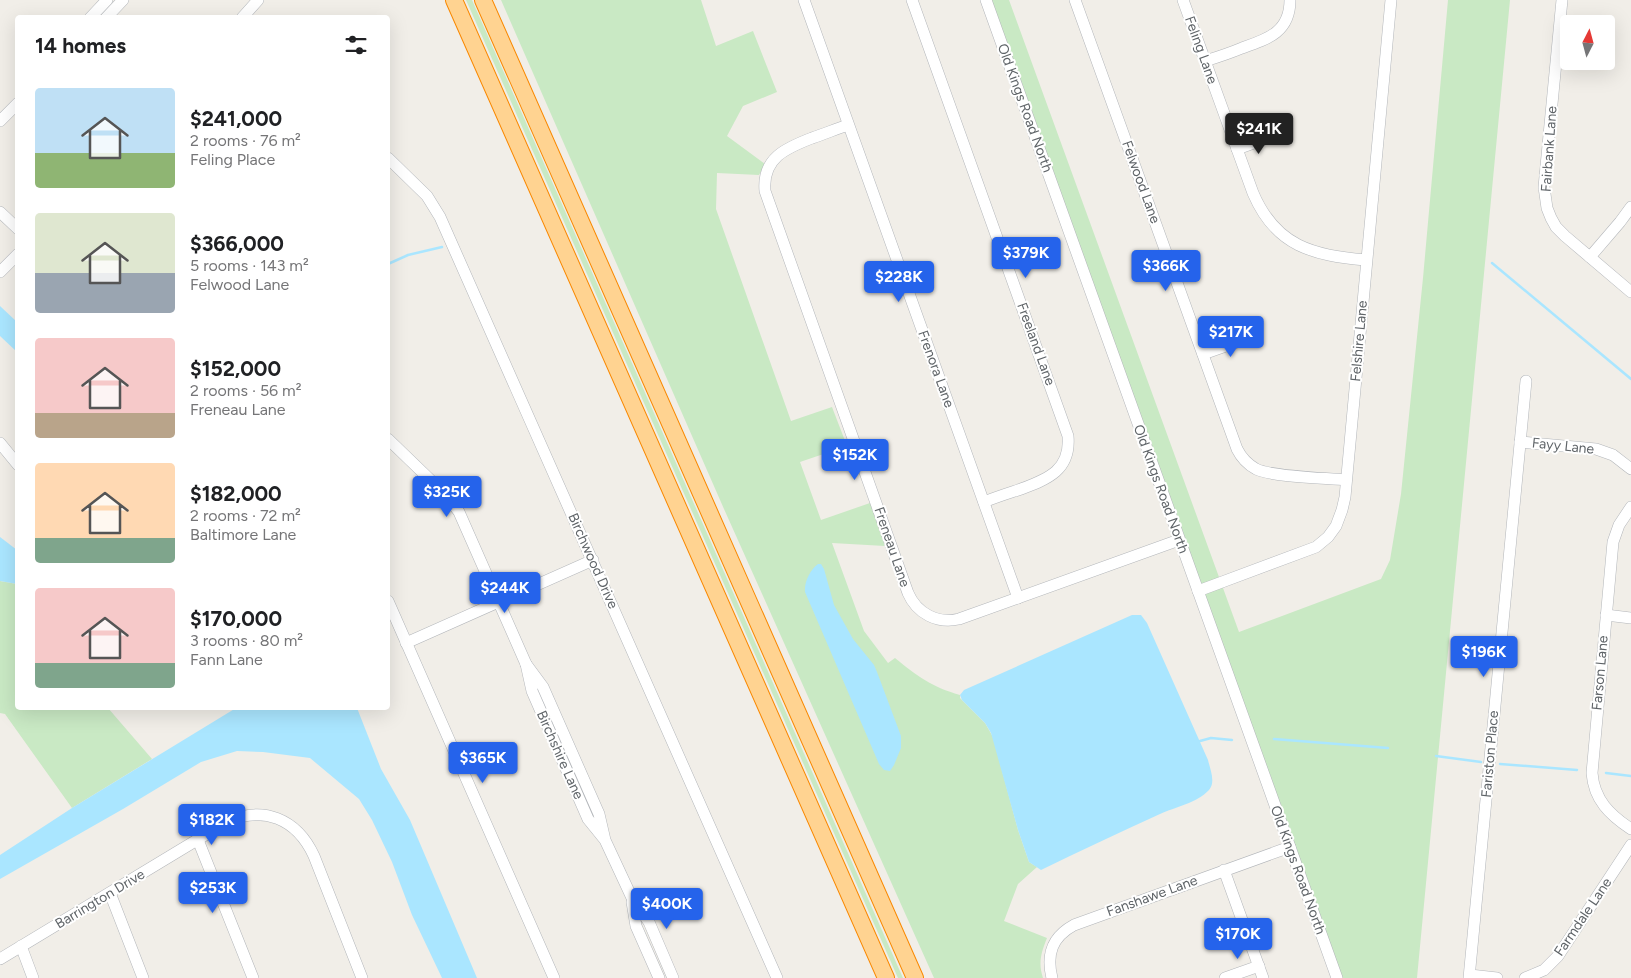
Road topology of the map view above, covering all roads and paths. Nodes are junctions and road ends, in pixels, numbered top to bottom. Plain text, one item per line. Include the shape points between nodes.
1 (107, 0) edge
2 (123, 0) edge
3 (258, 0) edge
4 (454, 0) edge
5 (483, 0) edge
6 (804, 0) edge
7 (912, 0) edge
8 (986, 0) edge
9 (1075, 0) edge
10 (1183, 0) edge
11 (1290, 0) edge
12 (1391, 0) edge
13 (1562, 0) edge
14 (93, 15) edge
15 (109, 15) edge
16 (245, 15) edge
17 (1205, 62) junction
18 (15, 106) edge
19 (0, 121) edge
20 (848, 125) junction
21 (1273, 136) dead end
22 (1237, 149) junction
23 (390, 160) edge
24 (1631, 207) edge
25 (0, 212) edge
26 (15, 226) edge
27 (15, 257) edge
28 (1590, 257) junction
29 (1366, 260) junction
30 (0, 272) edge
31 (1631, 292) edge
32 (1251, 337) dead end
33 (1203, 354) junction
34 (1526, 380) dead end
35 (390, 441) edge
36 (1520, 442) junction
37 (0, 443) edge
38 (15, 461) edge
39 (1631, 470) edge
40 (1346, 480) junction
41 (984, 502) junction
42 (1631, 507) edge
43 (1179, 540) junction
44 (593, 560) junction
45 (1198, 591) junction
46 (1018, 598) junction
47 (499, 602) junction
48 (390, 606) edge
49 (1606, 615) junction
50 (1631, 618) edge
51 (406, 643) junction
52 (1631, 829) edge
53 (198, 840) junction
54 (1631, 845) edge
55 (1290, 847) junction
56 (1224, 870) junction
57 (110, 893) junction
58 (632, 898) junction
59 (21, 946) junction
60 (0, 959) edge
61 (1259, 966) junction
62 (1469, 977) edge
63 (34, 978) edge
64 (142, 978) edge
65 (252, 978) edge
66 (362, 978) edge
67 (554, 978) edge
68 (659, 978) edge
69 (673, 978) edge
70 (777, 978) edge
71 (886, 978) edge
72 (915, 978) edge
73 (1052, 978) edge
74 (1225, 978) edge
75 (1263, 978) edge
76 (1337, 978) edge
77 (1497, 978) edge
78 (1525, 978) edge

1 - 14 street
2 - 15 street
3 - 16 street
4 - 71 highway
5 - 72 highway
6 - 20 street, Frenora Lane
7 - 41 street, Freeland Lane via 1068,436 1066,456 1054,474
8 - 43 street, Old Kings Road North
9 - 33 street, Felwood Lane
10 - 17 street, Feling Lane
11 - 17 street via 1287,18 1275,34
12 - 29 street, Felshire Lane
13 - 28 street, Fairbank Lane via 1544,197 1556,227
17 - 22 street, Feling Lane
18 - 19 street
20 - 41 street, Frenora Lane
20 - 46 street, Freneau Lane via 788,147 777,155 765,180 768,204 913,603 930,616 948,621
21 - 22 street
22 - 29 street, Feling Lane via 1257,203 1283,234 1321,254
23 - 44 street, Birchwood Drive via 437,211
24 - 28 street
25 - 26 street
27 - 30 street
28 - 31 street, Fairbank Lane
29 - 40 street, Felshire Lane
32 - 33 street
33 - 40 street, Felwood Lane via 1234,443 1247,463 1272,473
34 - 36 street, Fariston Place
35 - 47 street, Birchshire Lane via 455,507
36 - 39 street, Fayy Lane via 1596,449 1613,456
36 - 62 street, Fariston Place
37 - 38 street
40 - 45 street, Felshire Lane via 1341,517 1320,544 1307,552
41 - 46 street, Frenora Lane
42 - 49 street, Farson Lane via 1614,537
43 - 45 street, Old Kings Road North
43 - 46 street, Freneau Lane
44 - 47 street
44 - 70 street, Birchwood Drive
45 - 55 street, Old Kings Road North
47 - 51 street
47 - 58 street, Birchshire Lane via 526,664 543,687
48 - 51 street
49 - 50 street
49 - 52 street, Farson Lane via 1592,779 1604,808
51 - 67 street
53 - 57 street, Barrington Drive
53 - 65 street
53 - 66 street, Barrington Drive via 231,820 250,815 275,817 296,829 308,842
54 - 78 street, Farmdale Lane via 1558,956 1544,970
55 - 56 street, Fanshawe Lane
55 - 76 street, Old Kings Road North
56 - 61 street
56 - 73 street, Fanshawe Lane via 1068,928 1056,938 1051,951
57 - 59 street, Barrington Drive
57 - 64 street
58 - 68 street, Birchshire Lane via 636,926
58 - 69 street, Birchshire Lane via 649,922
59 - 60 street, Barrington Drive
59 - 63 street
61 - 74 street
61 - 75 street
62 - 77 street

